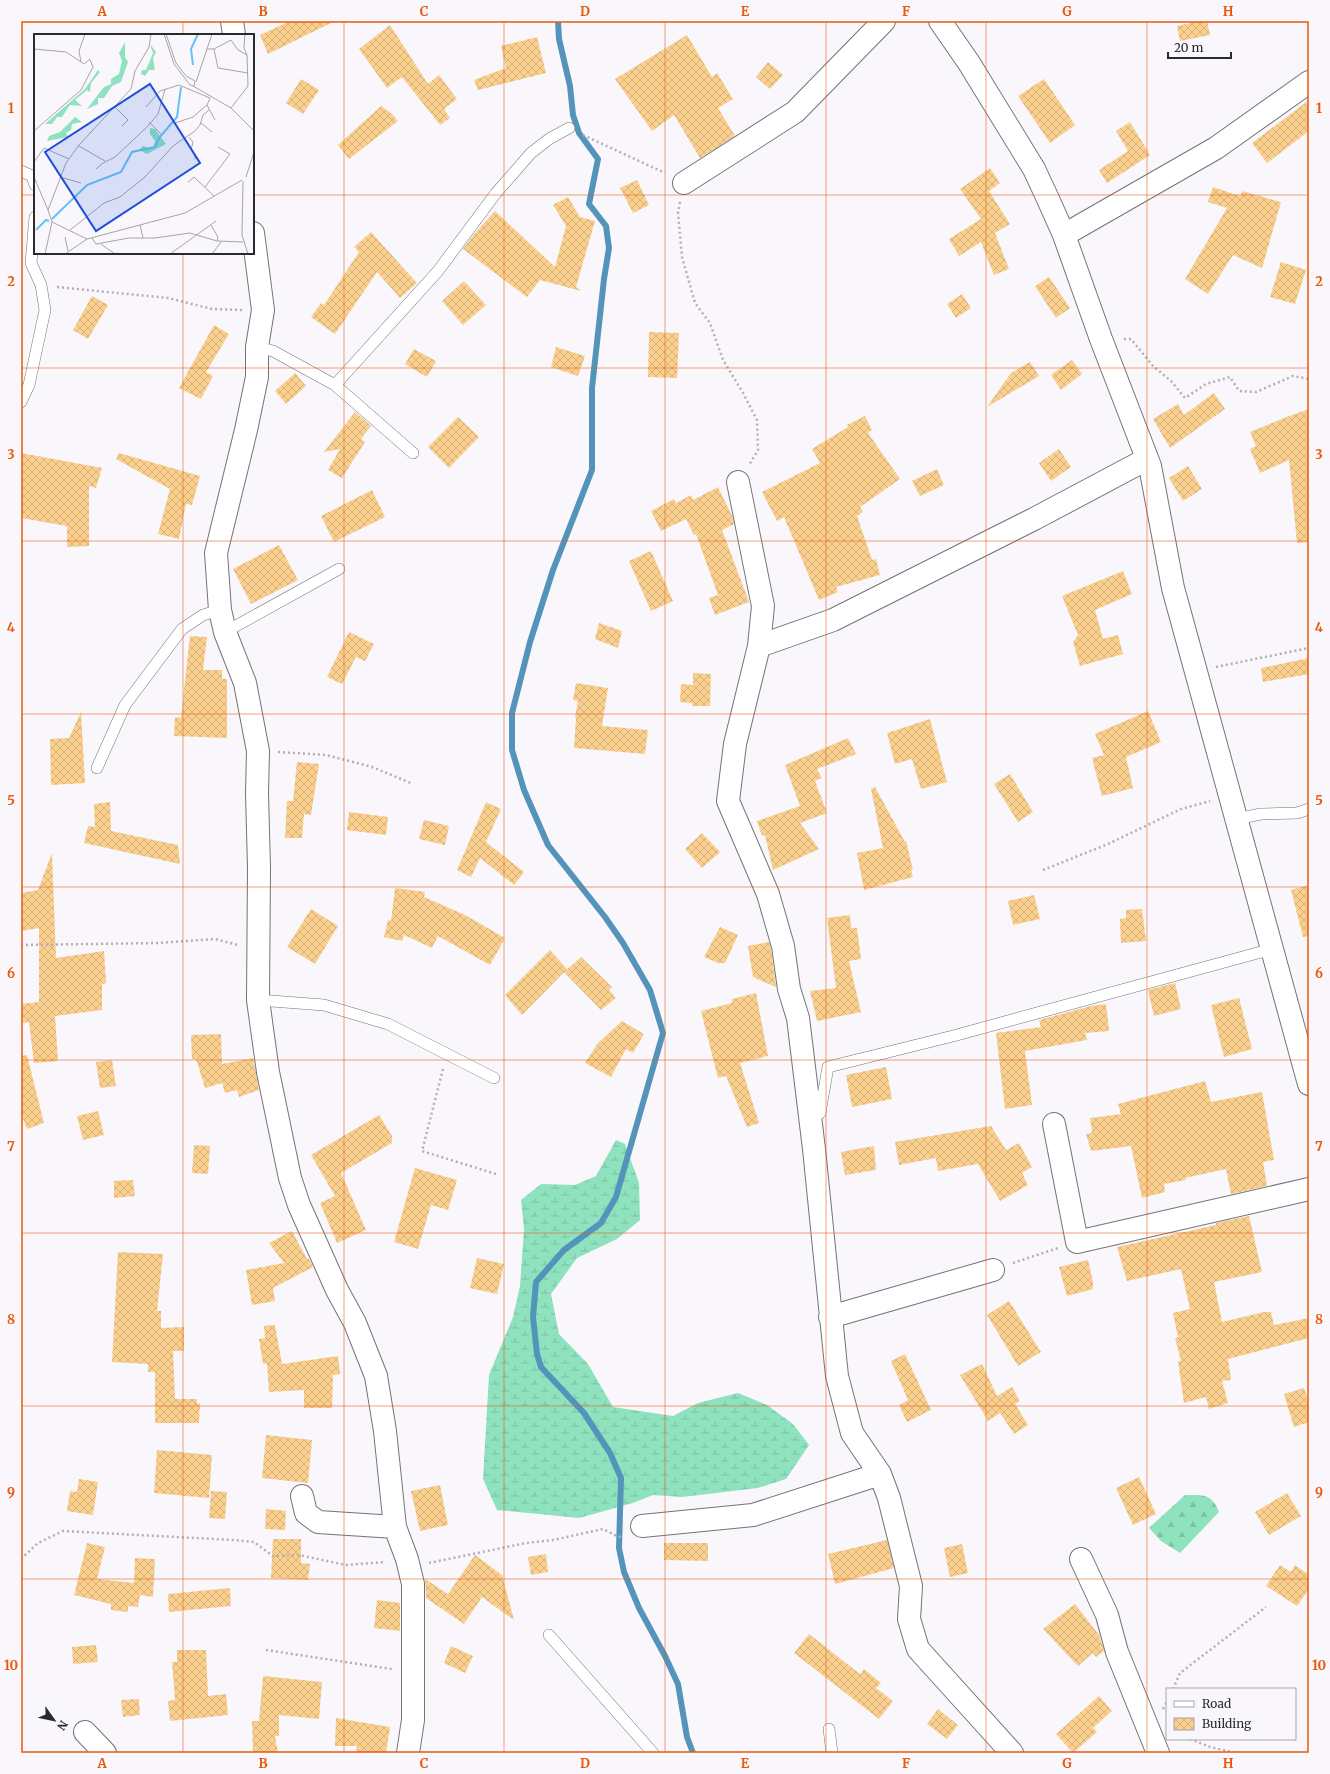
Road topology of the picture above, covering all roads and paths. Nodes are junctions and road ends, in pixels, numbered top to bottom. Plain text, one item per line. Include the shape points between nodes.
1 (232, 21) edge
2 (884, 21) edge
3 (940, 21) edge
4 (234, 34) edge
5 (1309, 82) edge
6 (569, 128) joint
7 (21, 171) edge
8 (34, 182) edge
9 (684, 183) junction
10 (34, 228) edge
11 (1064, 235) junction
12 (254, 241) edge
13 (41, 285) junction
14 (263, 310) junction
15 (1101, 339) junction
16 (258, 347) junction
17 (1309, 379) edge
18 (335, 385) junction
19 (21, 402) edge
20 (413, 453) dead end
21 (1147, 459) junction
22 (738, 482) joint
23 (339, 569) dead end
24 (220, 610) junction
25 (225, 632) junction
26 (759, 646) junction
27 (1309, 648) edge
28 (1196, 671) junction
29 (258, 751) junction
30 (97, 768) dead end
31 (413, 784) dead end
32 (1230, 795) junction
33 (1309, 809) edge
34 (1236, 819) junction
35 (1043, 870) dead end
36 (21, 945) edge
37 (1272, 949) junction
38 (258, 950) junction
39 (258, 1000) junction
40 (446, 1055) junction
41 (494, 1078) dead end
42 (1309, 1084) edge
43 (810, 1119) junction
44 (1054, 1124) dead end
45 (496, 1174) dead end
46 (1309, 1189) edge
47 (1077, 1242) junction
48 (993, 1270) joint
49 (830, 1317) junction
50 (880, 1474) junction
51 (302, 1496) dead end
52 (642, 1526) joint
53 (395, 1527) junction
54 (21, 1558) edge
55 (1081, 1559) dead end
56 (408, 1562) junction
57 (1266, 1606) dead end
58 (549, 1635) dead end
59 (266, 1650) dead end
60 (414, 1673) junction
61 (1173, 1688) edge
62 (829, 1728) dead end
63 (85, 1732) dead end
64 (1192, 1740) edge
65 (105, 1753) edge
66 (408, 1753) edge
67 (653, 1753) edge
68 (832, 1753) edge
69 (1012, 1753) edge
70 (1158, 1753) edge
71 (1236, 1753) edge

1 - 4 street
2 - 9 street via 794,112
3 - 11 street via 1034,169
5 - 11 street via 1216,148
6 - 9 path
6 - 18 lane via 531,153 496,193 438,271
7 - 8 lane via 32,176
9 - 22 path via 678,213 682,257 695,303 710,323 723,360 757,420 758,450
10 - 13 lane via 31,263
11 - 15 street
12 - 14 street
13 - 14 path via 168,298 212,309
13 - 19 lane via 45,310 29,385
14 - 16 street
15 - 17 path via 1131,339 1153,366 1171,381 1185,398 1206,384 1230,377 1240,392 1256,392 1293,376
15 - 21 street
16 - 18 lane via 273,351
16 - 24 street via 257,377 216,553
18 - 20 lane
21 - 26 street via 833,620
21 - 28 street via 1173,588
22 - 26 street via 763,606
23 - 25 lane
24 - 25 street
24 - 30 lane via 203,615 182,629 125,705
25 - 29 street via 245,683
26 - 43 street via 735,744 728,802 768,894 784,946 788,989 798,1018
27 - 28 path
28 - 32 street
29 - 31 path via 326,755 372,767
29 - 38 street
32 - 34 street
32 - 35 path via 1182,809 1108,844
33 - 34 lane via 1297,813 1261,814
34 - 37 street
36 - 38 path via 158,943 215,939
37 - 42 street
37 - 43 lane via 953,1036 828,1067 820,1113
38 - 39 street
39 - 40 lane via 324,1005 388,1024
39 - 53 street via 268,1072 290,1178 299,1205 337,1290 355,1323 376,1376 385,1431
40 - 41 lane
40 - 45 path via 422,1151
43 - 49 street
44 - 47 street
46 - 47 street
47 - 48 path
48 - 49 street
49 - 50 street via 837,1376 852,1433
50 - 52 street via 753,1515
50 - 69 street via 889,1498 911,1586 909,1619 918,1649
51 - 53 street via 306,1513 318,1522
52 - 56 path via 619,1537 603,1529 553,1540
53 - 56 street
54 - 56 path via 38,1543 63,1531 254,1542 273,1556 299,1555 346,1565
55 - 70 street via 1107,1615 1117,1652
56 - 60 street via 414,1584
57 - 61 path via 1180,1673
58 - 67 lane
59 - 60 path
60 - 66 street via 413,1720
62 - 68 lane
63 - 65 street
64 - 71 path

